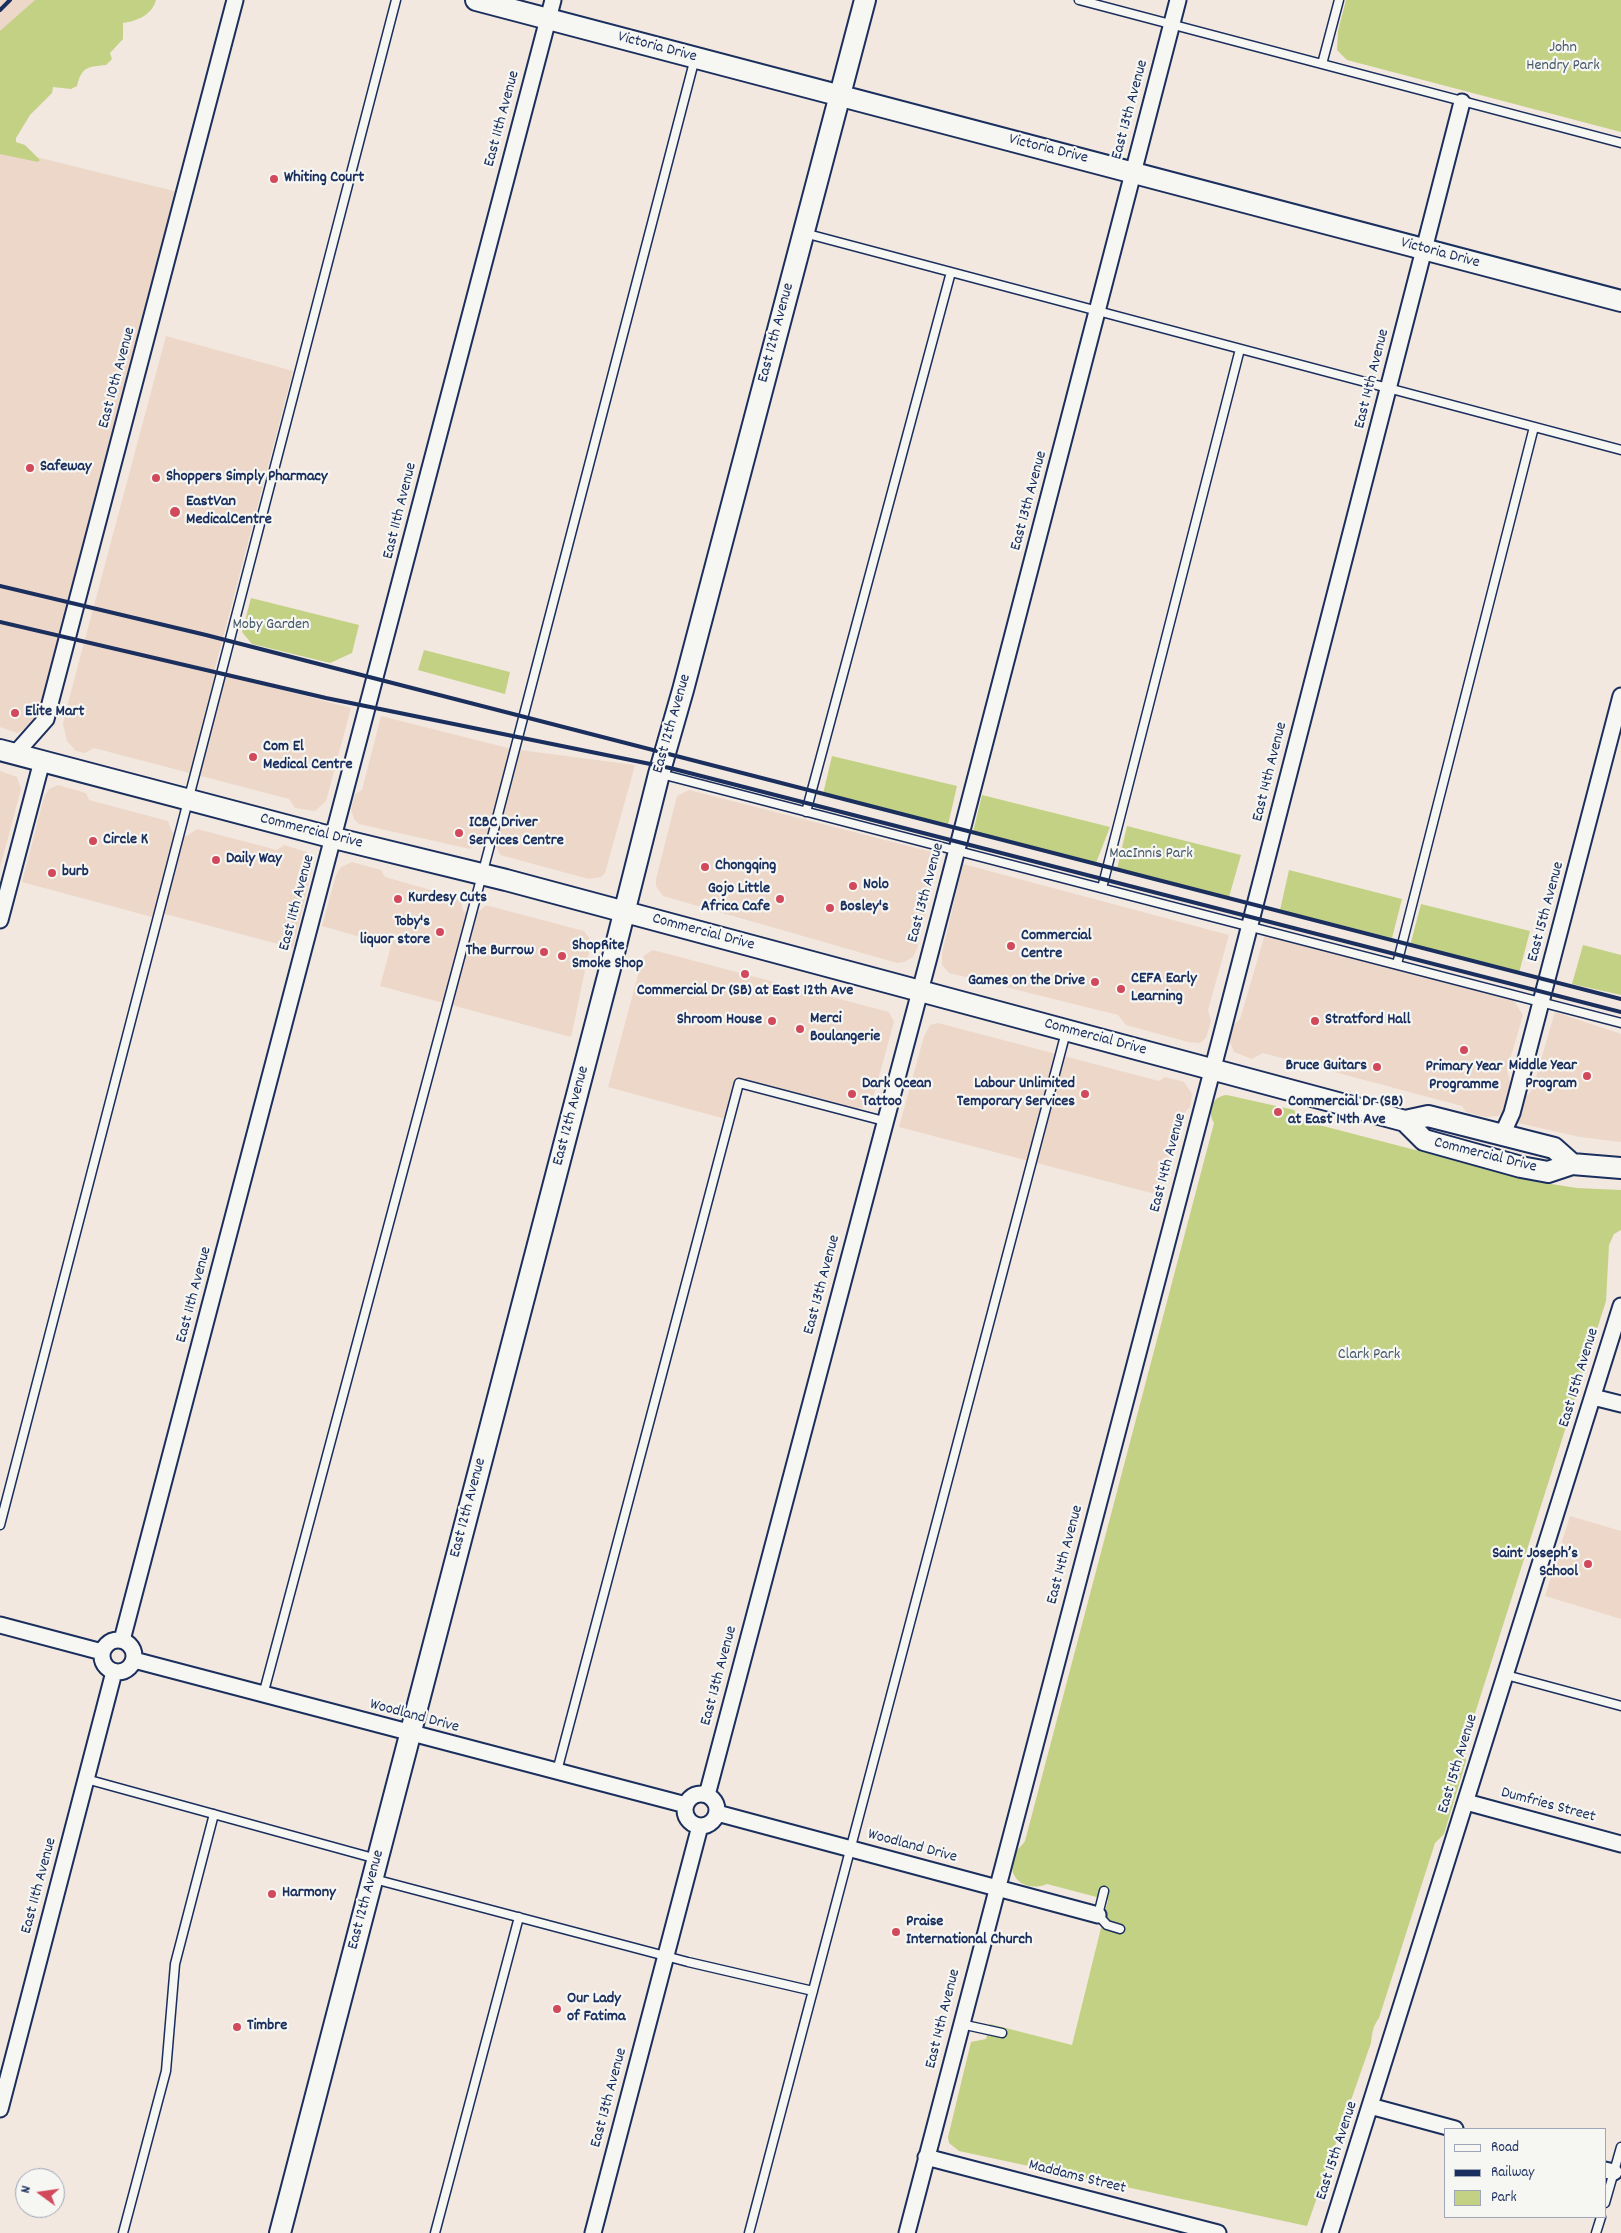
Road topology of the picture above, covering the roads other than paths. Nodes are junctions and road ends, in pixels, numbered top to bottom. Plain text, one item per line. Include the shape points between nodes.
1 (235, 0) edge
2 (396, 0) edge
3 (476, 0) edge
4 (865, 0) edge
5 (1079, 0) edge
6 (1178, 0) edge
7 (1339, 0) edge
8 (550, 9) edge
9 (1172, 24) junction
10 (694, 58) junction
11 (1322, 64) junction
12 (840, 96) junction
13 (1462, 102) junction
14 (1621, 144) edge
15 (1133, 172) junction
16 (804, 233) junction
17 (1425, 250) junction
18 (951, 272) junction
19 (1621, 301) edge
20 (1097, 311) junction
21 (1240, 349) junction
22 (1388, 388) junction
23 (1534, 427) junction
24 (1621, 450) edge
25 (1621, 696) edge
26 (1619, 714) edge
27 (8, 752) edge
28 (42, 761) junction
29 (659, 774) junction
30 (188, 800) junction
31 (806, 812) junction
32 (334, 838) junction
33 (957, 850) junction
34 (482, 874) junction
35 (1102, 888) junction
36 (2, 899) edge
37 (624, 912) junction
38 (0, 920) edge
39 (1249, 926) junction
40 (1397, 964) junction
41 (919, 992) junction
42 (1541, 1002) junction
43 (1621, 1023) edge
44 (1067, 1030) junction
45 (1212, 1069) junction
46 (884, 1121) junction
47 (1405, 1121) junction
48 (1502, 1135) junction
49 (1572, 1164) junction
50 (1621, 1168) edge
51 (1621, 1306) edge
52 (1592, 1397) junction
53 (1621, 1404) edge
54 (0, 1525) edge
55 (0, 1625) edge
56 (122, 1640) junction
57 (102, 1652) junction
58 (134, 1660) junction
59 (114, 1672) junction
60 (1506, 1676) junction
61 (263, 1695) junction
62 (1621, 1706) edge
63 (410, 1734) junction
64 (557, 1771) junction
65 (86, 1779) junction
66 (706, 1794) junction
67 (1466, 1802) junction
68 (686, 1805) junction
69 (717, 1813) junction
70 (214, 1814) junction
71 (700, 1826) junction
72 (1621, 1844) edge
73 (850, 1848) junction
74 (377, 1859) junction
75 (372, 1878) junction
76 (996, 1888) junction
77 (1104, 1891) dead end
78 (1098, 1915) junction
79 (519, 1917) junction
80 (1120, 1929) dead end
81 (666, 1956) junction
82 (813, 1991) junction
83 (961, 2024) junction
84 (1002, 2033) dead end
85 (1370, 2106) junction
86 (0, 2109) edge
87 (1451, 2128) edge
88 (1621, 2147) edge
89 (926, 2157) junction
90 (1609, 2171) edge
91 (1606, 2195) edge
92 (1601, 2218) edge
93 (123, 2233) edge
94 (280, 2233) edge
95 (435, 2233) edge
96 (593, 2233) edge
97 (749, 2233) edge
98 (907, 2233) edge
99 (1218, 2233) edge
100 (1330, 2233) edge
101 (1596, 2233) edge

1 - 27 street, East 10th Avenue via 46,719
2 - 30 lane
3 - 8 street, Victoria Drive
4 - 12 street, East 12th Avenue
5 - 9 lane
6 - 9 street, East 13th Avenue
7 - 11 lane
8 - 10 street, Victoria Drive
8 - 32 street, East 11th Avenue
9 - 11 lane
9 - 15 street, East 13th Avenue
10 - 12 street, Victoria Drive
10 - 34 lane
11 - 13 lane
12 - 15 street, Victoria Drive
12 - 16 street, East 12th Avenue
13 - 14 lane
13 - 17 street, East 14th Avenue
15 - 17 street, Victoria Drive
15 - 20 street, East 13th Avenue
16 - 18 lane
16 - 29 street, East 12th Avenue
17 - 19 street, Victoria Drive
17 - 22 street, East 14th Avenue
18 - 20 lane
18 - 31 lane
20 - 21 lane
20 - 33 street, East 13th Avenue
21 - 22 lane
21 - 35 lane
22 - 23 lane
22 - 39 street, East 14th Avenue
23 - 24 lane
23 - 40 lane
25 - 26 street, East 15th Avenue
26 - 42 street, East 15th Avenue
27 - 28 street, Commercial Drive
28 - 30 street, Commercial Drive
28 - 36 street
29 - 31 lane
29 - 37 street, East 12th Avenue
30 - 32 street, Commercial Drive
30 - 54 lane
31 - 33 lane
32 - 34 street, Commercial Drive
32 - 56 street, East 11th Avenue
33 - 35 lane
33 - 41 street, East 13th Avenue
34 - 37 street, Commercial Drive
34 - 61 lane
35 - 39 lane
36 - 38 street
37 - 41 street, Commercial Drive
37 - 63 street, East 12th Avenue
39 - 40 lane
39 - 45 street, East 14th Avenue
40 - 42 lane
41 - 44 street, Commercial Drive
41 - 46 street, East 13th Avenue
42 - 43 lane
42 - 48 street, East 15th Avenue via 1512,1113
44 - 45 street, Commercial Drive
44 - 73 lane
45 - 47 street, Commercial Drive
45 - 76 street, East 14th Avenue
46 - 64 lane via 739,1083
46 - 66 street, East 13th Avenue
47 - 48 street, Commercial Drive via 1428,1116
47 - 49 street, Commercial Drive via 1424,1140 1474,1156 1548,1172
48 - 49 street, Commercial Drive via 1554,1148
49 - 50 street, Commercial Drive
51 - 52 street, East 15th Avenue
52 - 53 street
52 - 60 street, East 15th Avenue
55 - 57 street
56 - 57 street via 110,1642
56 - 58 street via 132,1648
57 - 59 street via 104,1664
58 - 59 street via 126,1670
58 - 61 street, Woodland Drive
59 - 65 street, East 11th Avenue
60 - 62 lane
60 - 67 street, East 15th Avenue
61 - 63 street, Woodland Drive
63 - 64 street, Woodland Drive
63 - 74 street, East 12th Avenue
64 - 68 street, Woodland Drive
65 - 70 lane
65 - 86 street, East 11th Avenue
66 - 68 street via 694,1796
66 - 69 street via 715,1802
67 - 72 street, Dumfries Street
67 - 85 street, East 15th Avenue
68 - 71 street via 688,1818
69 - 71 street via 710,1823
69 - 73 street, Woodland Drive
70 - 74 lane
70 - 93 lane via 175,1964 166,2072
71 - 81 street, East 13th Avenue
73 - 76 street, Woodland Drive
73 - 82 lane
74 - 75 street, East 12th Avenue
75 - 79 lane
75 - 94 street, East 12th Avenue
76 - 78 street, Woodland Drive
76 - 83 street, East 14th Avenue
77 - 78 lane
78 - 80 lane via 1107,1925
79 - 81 lane
79 - 95 lane
81 - 82 lane
81 - 96 street, East 13th Avenue
82 - 97 lane
83 - 84 lane
83 - 89 street, East 14th Avenue
85 - 87 street
85 - 100 street, East 15th Avenue
88 - 90 lane
89 - 98 street, East 14th Avenue
89 - 99 street, Maddams Street
90 - 91 lane
92 - 101 lane

